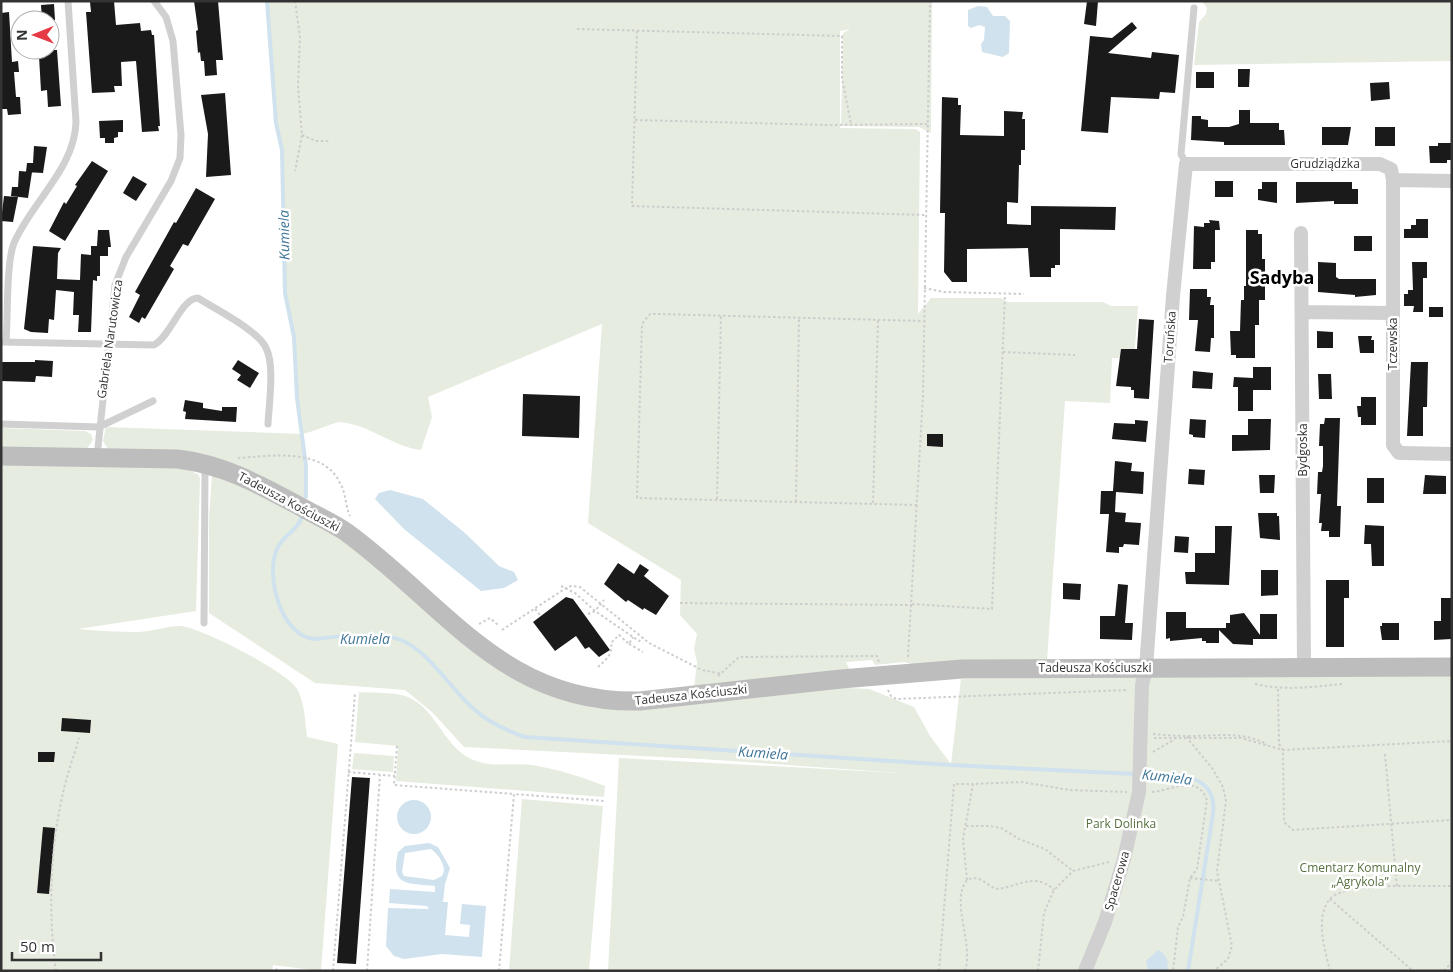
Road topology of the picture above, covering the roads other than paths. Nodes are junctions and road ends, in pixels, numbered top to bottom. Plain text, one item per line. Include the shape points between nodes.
1 (68, 1) edge
2 (154, 1) edge
3 (1194, 8) dead end
4 (1186, 164) junction
5 (1393, 180) junction
6 (1452, 181) edge
7 (1301, 233) dead end
8 (1302, 312) junction
9 (1392, 313) junction
10 (4, 342) edge
11 (107, 345) junction
12 (153, 401) dead end
13 (1, 424) edge
14 (268, 424) dead end
15 (99, 427) junction
16 (1452, 454) edge
17 (1, 456) edge
18 (97, 457) junction
19 (205, 464) junction
20 (204, 623) dead end
21 (1304, 667) junction
22 (1452, 667) edge
23 (1144, 676) junction
24 (1085, 971) edge

1 - 10 lane via 75,139 12,248
2 - 11 lane, Gabriela Narutowicza via 166,17 174,41 180,158 171,181 122,264 115,285
3 - 4 lane, Toruńska via 1180,154
4 - 5 street, Grudziądzka via 1380,164 1392,169
4 - 23 street, Toruńska
5 - 6 street
5 - 9 street, Tczewska
7 - 8 street, Bydgoska
8 - 9 street
8 - 21 street, Bydgoska
9 - 16 street, Tczewska via 1394,448 1403,454
10 - 11 lane
11 - 14 lane via 154,345 163,338 188,302 198,298 266,347 270,366
11 - 15 lane, Gabriela Narutowicza
12 - 15 lane
13 - 15 lane
15 - 18 lane, Gabriela Narutowicza
17 - 18 street, Tadeusza Kościuszki
18 - 19 street, Tadeusza Kościuszki via 177,459
19 - 20 lane
19 - 23 street, Tadeusza Kościuszki via 232,472 346,532 490,655 530,679 568,693 607,701 640,701 883,675 998,668
21 - 22 street, Tadeusza Kościuszki
21 - 23 street, Tadeusza Kościuszki
23 - 24 street, Spacerowa via 1140,789 1105,922

